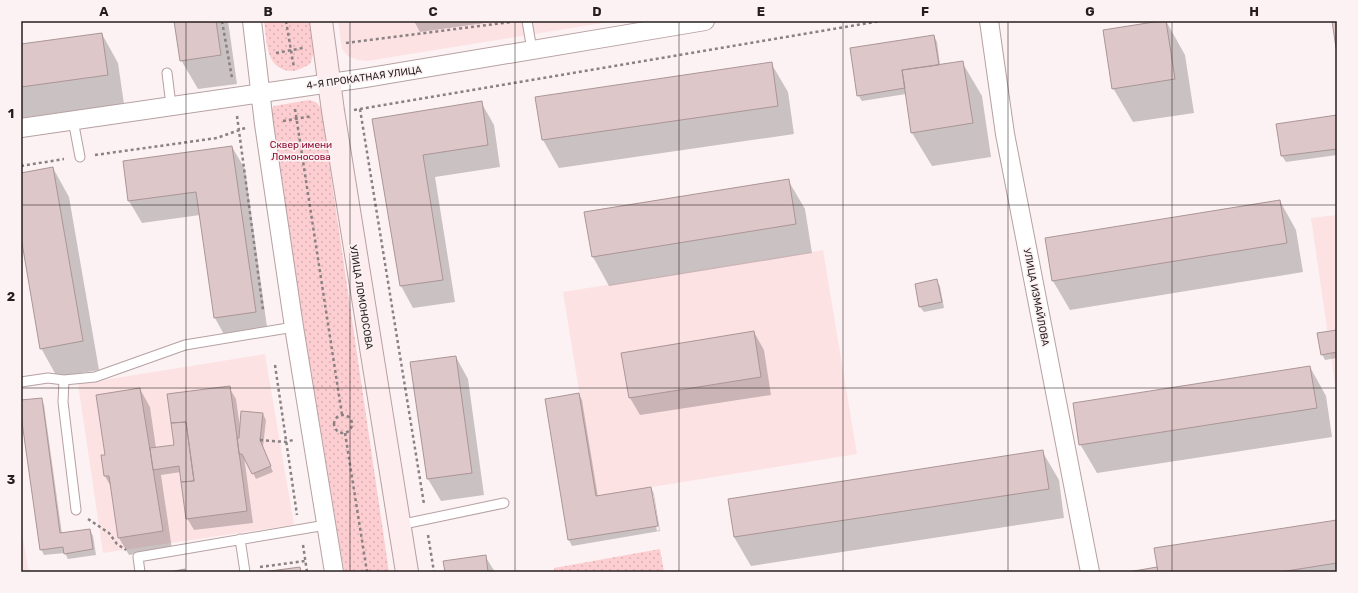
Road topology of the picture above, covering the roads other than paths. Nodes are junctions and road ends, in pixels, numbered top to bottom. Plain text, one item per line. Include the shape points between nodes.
1 (252, 21) edge
2 (321, 21) edge
3 (527, 21) edge
4 (705, 21) edge
5 (989, 21) edge
6 (532, 50) junction
7 (167, 73) dead end
8 (328, 82) junction
9 (260, 92) junction
10 (172, 105) junction
11 (73, 120) junction
12 (21, 128) edge
13 (80, 157) dead end
14 (294, 327) junction
15 (64, 380) junction
16 (21, 382) edge
17 (504, 503) dead end
18 (76, 510) road end
19 (326, 525) junction
20 (399, 525) junction
21 (240, 539) junction
22 (245, 571) edge
23 (140, 572) edge
24 (334, 572) edge
25 (407, 572) edge
26 (1090, 572) edge

1 - 9 street
2 - 8 street, УЛИЦА ЛОМОНОСОВА
3 - 6 lane
4 - 6 street, 4-Я ПРОКАТНАЯ УЛИЦА
5 - 26 street, УЛИЦА ИЗМАЙЛОВА via 1005,134
6 - 8 street, 4-Я ПРОКАТНАЯ УЛИЦА
7 - 10 lane
8 - 9 street, 4-Я ПРОКАТНАЯ УЛИЦА
8 - 20 street, УЛИЦА ЛОМОНОСОВА
9 - 10 street, 4-Я ПРОКАТНАЯ УЛИЦА
9 - 14 street
10 - 11 street, 4-Я ПРОКАТНАЯ УЛИЦА
11 - 12 street, 4-Я ПРОКАТНАЯ УЛИЦА
11 - 13 lane
14 - 15 lane via 185,345 95,377
14 - 19 street
15 - 16 lane via 48,378
15 - 18 lane via 63,402
17 - 20 lane
19 - 21 lane
19 - 24 street
20 - 25 street, УЛИЦА ЛОМОНОСОВА
21 - 22 lane
21 - 23 lane via 138,557

